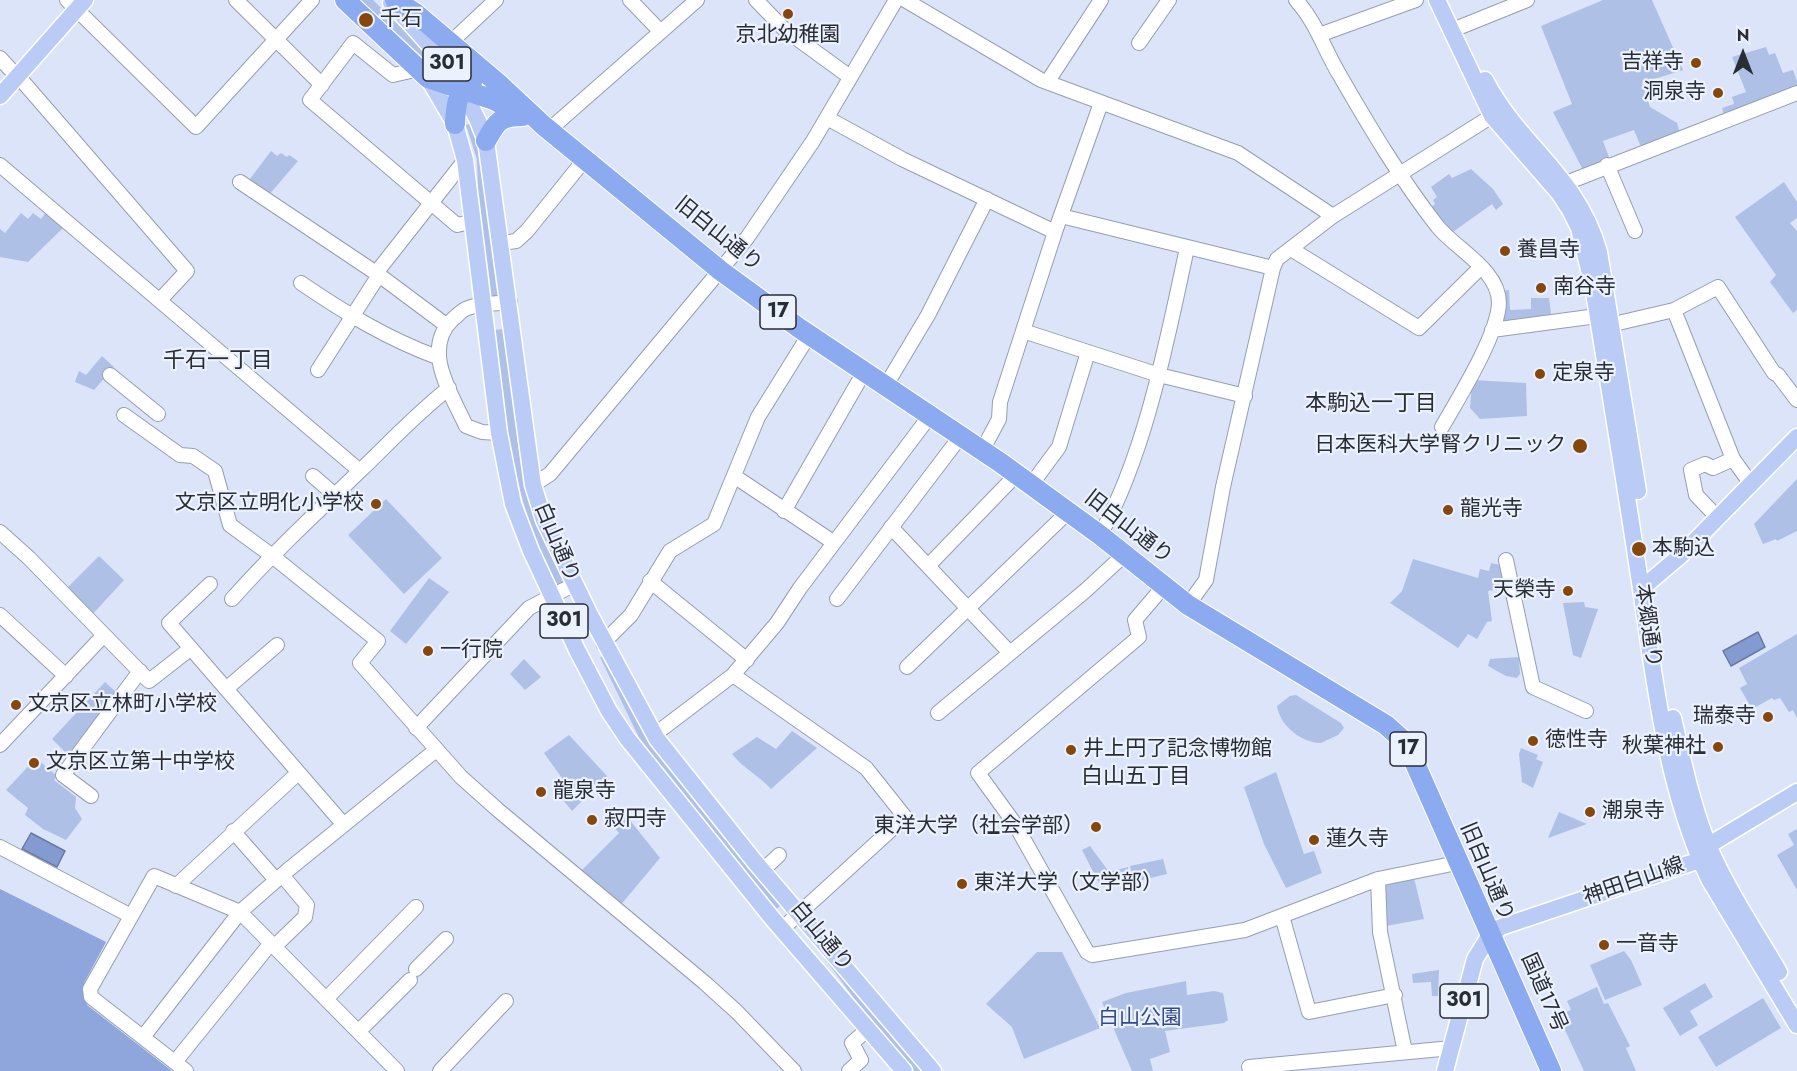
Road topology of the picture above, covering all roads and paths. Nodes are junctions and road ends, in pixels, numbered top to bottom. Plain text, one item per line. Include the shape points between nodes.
1 (236, 0) edge
2 (312, 0) edge
3 (345, 0) edge
4 (388, 0) edge
5 (395, 0) edge
6 (496, 0) edge
7 (630, 0) edge
8 (697, 0) edge
9 (756, 0) edge
10 (896, 0) edge
11 (905, 0) edge
12 (1101, 0) edge
13 (1169, 0) edge
14 (1296, 0) edge
15 (1416, 0) edge
16 (1437, 0) edge
17 (1449, 0) edge
18 (1527, 0) edge
19 (74, 2) edge
20 (1460, 27) junction
21 (660, 31) junction
22 (1319, 35) junction
23 (276, 39) junction
24 (450, 43) junction
25 (1139, 43) dead end
26 (7, 71) edge
27 (424, 73) junction
28 (850, 77) junction
29 (495, 81) junction
30 (1048, 81) junction
31 (322, 85) junction
32 (463, 88) junction
33 (1797, 93) edge
34 (0, 96) edge
35 (1101, 103) junction
36 (1494, 114) junction
37 (523, 116) junction
38 (827, 117) junction
39 (455, 124) junction
40 (547, 128) junction
41 (486, 141) junction
42 (585, 159) junction
43 (465, 160) junction
44 (0, 165) edge
45 (1607, 165) junction
46 (1401, 174) junction
47 (240, 182) dead end
48 (1566, 183) junction
49 (987, 199) junction
50 (431, 203) junction
51 (1061, 216) junction
52 (1333, 216) junction
53 (471, 222) junction
54 (1635, 231) dead end
55 (1055, 232) junction
56 (502, 243) junction
57 (1187, 248) junction
58 (1291, 249) junction
59 (1480, 267) junction
60 (1273, 268) junction
61 (721, 271) junction
62 (378, 274) junction
63 (301, 284) dead end
64 (159, 300) junction
65 (510, 302) junction
66 (482, 306) junction
67 (1674, 310) junction
68 (352, 317) junction
69 (1603, 323) junction
70 (446, 325) junction
71 (1491, 330) junction
72 (1023, 332) junction
73 (809, 335) junction
74 (1088, 352) junction
75 (437, 357) junction
76 (318, 370) dead end
77 (864, 372) junction
78 (110, 375) dead end
79 (1159, 375) junction
80 (885, 387) junction
81 (449, 388) junction
82 (1245, 396) junction
83 (1797, 400) edge
84 (158, 414) dead end
85 (124, 415) dead end
86 (930, 417) junction
87 (1442, 427) dead end
88 (499, 433) junction
89 (960, 437) junction
90 (1797, 437) edge
91 (982, 451) junction
92 (1733, 459) junction
93 (360, 471) junction
94 (313, 476) dead end
95 (734, 476) junction
96 (1024, 479) junction
97 (1751, 484) junction
98 (533, 485) junction
99 (335, 495) junction
100 (784, 511) junction
101 (1068, 512) junction
102 (1718, 518) junction
103 (891, 527) junction
104 (0, 532) edge
105 (1100, 535) junction
106 (833, 542) junction
107 (271, 555) junction
108 (1124, 555) junction
109 (1506, 560) dead end
110 (930, 565) junction
111 (650, 582) junction
112 (210, 584) dead end
113 (575, 584) junction
114 (1646, 584) junction
115 (1164, 586) junction
116 (551, 595) junction
117 (232, 599) dead end
118 (837, 599) dead end
119 (1188, 605) junction
120 (969, 609) junction
121 (0, 615) edge
122 (104, 635) junction
123 (603, 643) junction
124 (277, 645) dead end
125 (190, 649) junction
126 (1010, 653) junction
127 (747, 660) junction
128 (907, 667) dead end
129 (140, 671) junction
130 (733, 675) junction
131 (66, 676) junction
132 (226, 689) junction
133 (1586, 711) dead end
134 (938, 713) dead end
135 (416, 728) junction
136 (654, 735) junction
137 (627, 738) junction
138 (0, 745) edge
139 (436, 750) junction
140 (298, 773) junction
141 (1797, 792) edge
142 (91, 796) dead end
143 (344, 825) junction
144 (233, 831) junction
145 (0, 847) edge
146 (1704, 853) junction
147 (778, 855) dead end
148 (1457, 863) junction
149 (763, 870) junction
150 (279, 877) junction
151 (1377, 879) junction
152 (176, 886) junction
153 (416, 907) dead end
154 (240, 912) junction
155 (800, 914) junction
156 (131, 916) junction
157 (1282, 916) junction
158 (782, 929) junction
159 (1490, 935) junction
160 (819, 936) junction
161 (446, 939) dead end
162 (273, 944) junction
163 (800, 951) junction
164 (1395, 995) junction
165 (327, 998) junction
166 (506, 1001) dead end
167 (1797, 1004) edge
168 (1797, 1025) edge
169 (868, 1029) junction
170 (359, 1031) junction
171 (143, 1037) junction
172 (1452, 1048) junction
173 (1406, 1052) junction
174 (180, 1067) edge
175 (1249, 1067) dead end
176 (397, 1071) edge
177 (440, 1071) edge
178 (794, 1071) edge
179 (849, 1071) edge
180 (904, 1071) edge
181 (933, 1071) edge
182 (1445, 1071) edge
183 (1551, 1071) edge

1 - 23 street
2 - 23 street
3 - 27 highway, 白山通り / 17
4 - 32 main road, 白山通り / 301 via 432,46
5 - 24 highway, 17
6 - 24 street
7 - 21 street
8 - 21 street
9 - 28 street via 784,29
10 - 28 street
11 - 30 street
12 - 30 street
13 - 25 street
14 - 22 street via 1310,15
15 - 22 street
16 - 36 main road, 本郷通り
17 - 20 main road
18 - 20 street
19 - 23 street via 196,127
19 - 26 main road
20 - 36 main road via 1489,87
21 - 40 street
22 - 46 street via 1352,97
23 - 31 street
24 - 29 highway, 17
26 - 34 main road
26 - 64 street via 187,271
27 - 31 street via 393,75 353,43
27 - 32 highway, 17
27 - 39 main road, 白山通り / 301
28 - 38 street
29 - 32 highway via 482,79
29 - 40 highway, 17
30 - 35 street
31 - 50 street via 310,100
32 - 37 highway, 17
32 - 39 highway via 457,100
32 - 41 main road, 白山通り / 301
33 - 45 street
35 - 51 street
35 - 52 street via 1238,153
36 - 46 street
36 - 48 main road, 本郷通り
36 - 69 main road, 本郷通り via 1570,210 1579,228
37 - 40 highway, 17
37 - 41 highway via 506,116 494,126
38 - 49 street via 902,159
38 - 61 street
39 - 43 main road, 白山通り / 301
40 - 42 highway, 旧白山通り / 17
41 - 56 main road, 白山通り / 301
42 - 56 street via 527,231 516,241
42 - 61 highway, 旧白山通り / 17
43 - 50 street
43 - 53 main road, 白山通り / 301
44 - 64 street
45 - 48 street
45 - 54 street
46 - 52 street
46 - 59 street via 1439,228
47 - 62 street
48 - 69 main road, 本郷通り via 1593,230
49 - 55 street
49 - 80 street via 928,315
50 - 53 street via 457,225
50 - 62 street
51 - 55 street
51 - 57 street
52 - 58 street
53 - 66 main road, 白山通り / 301
55 - 72 street
56 - 65 main road, 白山通り / 301
57 - 60 street
57 - 79 street
58 - 59 street via 1419,328
58 - 60 street via 1277,259
59 - 71 street via 1495,284 1499,304
60 - 82 street
61 - 73 highway, 旧白山通り / 17
61 - 98 street via 550,474
62 - 68 street
62 - 70 street
63 - 68 street
64 - 93 street
65 - 66 street
65 - 98 main road, 白山通り / 301
66 - 70 street via 467,308
66 - 88 main road, 白山通り / 301
67 - 69 street
67 - 83 street via 1718,287 1774,373
67 - 92 street
68 - 75 street via 401,344
68 - 76 street
69 - 71 street
69 - 114 main road, 本郷通り
70 - 75 street
71 - 87 street
72 - 74 street
72 - 91 street via 1000,402 999,419
73 - 77 highway, 旧白山通り / 17
73 - 95 street via 758,417
74 - 79 street
74 - 96 street via 1059,447
75 - 81 street
77 - 80 highway, 旧白山通り / 17
77 - 100 street
78 - 84 street
79 - 82 street
79 - 105 street via 1119,500
80 - 86 highway, 旧白山通り / 17
81 - 88 street via 470,429
81 - 93 street via 411,418
82 - 119 street via 1206,580
85 - 107 street via 180,455 193,456 216,471 230,525
86 - 89 highway, 旧白山通り / 17
86 - 106 street
88 - 116 main road, 白山通り / 301 via 513,504
89 - 91 highway, 旧白山通り / 17
89 - 103 street
90 - 97 main road
91 - 96 highway, 旧白山通り / 17
92 - 97 street
92 - 102 street via 1713,468 1705,464 1691,470 1696,495
93 - 99 street
94 - 99 street
95 - 100 street
95 - 111 street via 714,524 669,551
96 - 101 highway, 旧白山通り / 17
96 - 110 street
97 - 102 main road
98 - 113 main road, 白山通り / 301 via 544,520
99 - 107 street
100 - 106 street
101 - 105 highway, 旧白山通り / 17
101 - 120 street
102 - 114 main road
103 - 110 street
103 - 118 street
104 - 122 street
105 - 108 highway, 旧白山通り / 17
106 - 127 street
107 - 117 street
107 - 135 street via 378,641 360,663
108 - 115 highway, 旧白山通り / 17
108 - 126 street
109 - 133 street via 1533,687
110 - 120 street
111 - 123 street via 631,615
111 - 127 street
112 - 125 street via 169,623
113 - 116 street
113 - 123 main road, 白山通り / 301
114 - 146 main road, 本郷通り via 1667,745
115 - 119 highway, 旧白山通り / 17
115 - 157 street via 1135,620 1139,637 978,773 1015,824 1092,955 1245,930
116 - 135 street via 529,608
116 - 137 main road, 白山通り / 301 via 609,711
119 - 148 highway, 旧白山通り / 17 via 1376,719 1406,743
120 - 126 street
120 - 128 street
121 - 131 street
122 - 129 street
122 - 131 street
123 - 136 main road, 白山通り / 301
123 - 137 main road via 594,658 615,701
124 - 132 street
125 - 129 street via 149,681
125 - 132 street
126 - 134 street
127 - 130 street
129 - 142 street via 63,775
130 - 136 street
130 - 155 street via 866,768 905,817
131 - 138 street
132 - 140 street
135 - 139 street
136 - 149 main road, 白山通り / 301
137 - 158 main road, 白山通り / 301
139 - 143 street
139 - 178 street via 498,810 737,1012
140 - 143 street
140 - 144 street
141 - 146 main road, 神田白山線
143 - 150 street
144 - 150 street
144 - 152 street
145 - 156 street
146 - 159 main road, 神田白山線 via 1501,927
146 - 167 main road, 本郷通り via 1720,871
146 - 168 main road, 本郷通り
147 - 149 street
148 - 151 street
148 - 159 highway, 旧白山通り / 17
149 - 155 main road, 白山通り / 301
150 - 154 street
150 - 162 street via 307,905 305,917
151 - 157 street
151 - 164 street via 1380,932
152 - 154 street
152 - 156 street via 154,876
153 - 165 street
154 - 162 street
154 - 171 street
155 - 158 street
155 - 160 main road, 白山通り / 301
156 - 171 street via 90,989 91,997
157 - 164 street via 1309,1012
158 - 163 main road, 白山通り / 301
159 - 172 main road, 旧白山通り / 301 via 1475,959
159 - 183 highway, 国道17号 / 17
160 - 163 main road
160 - 181 main road, 白山通り / 301
161 - 170 street
162 - 165 street
162 - 174 street
163 - 169 main road, 白山通り / 301
164 - 173 street
165 - 170 street
166 - 177 street
169 - 179 street via 852,1043 861,1060
169 - 180 main road, 白山通り / 301
170 - 176 street
171 - 174 street
172 - 173 street
172 - 182 main road, 旧白山通り / 301
173 - 175 street

